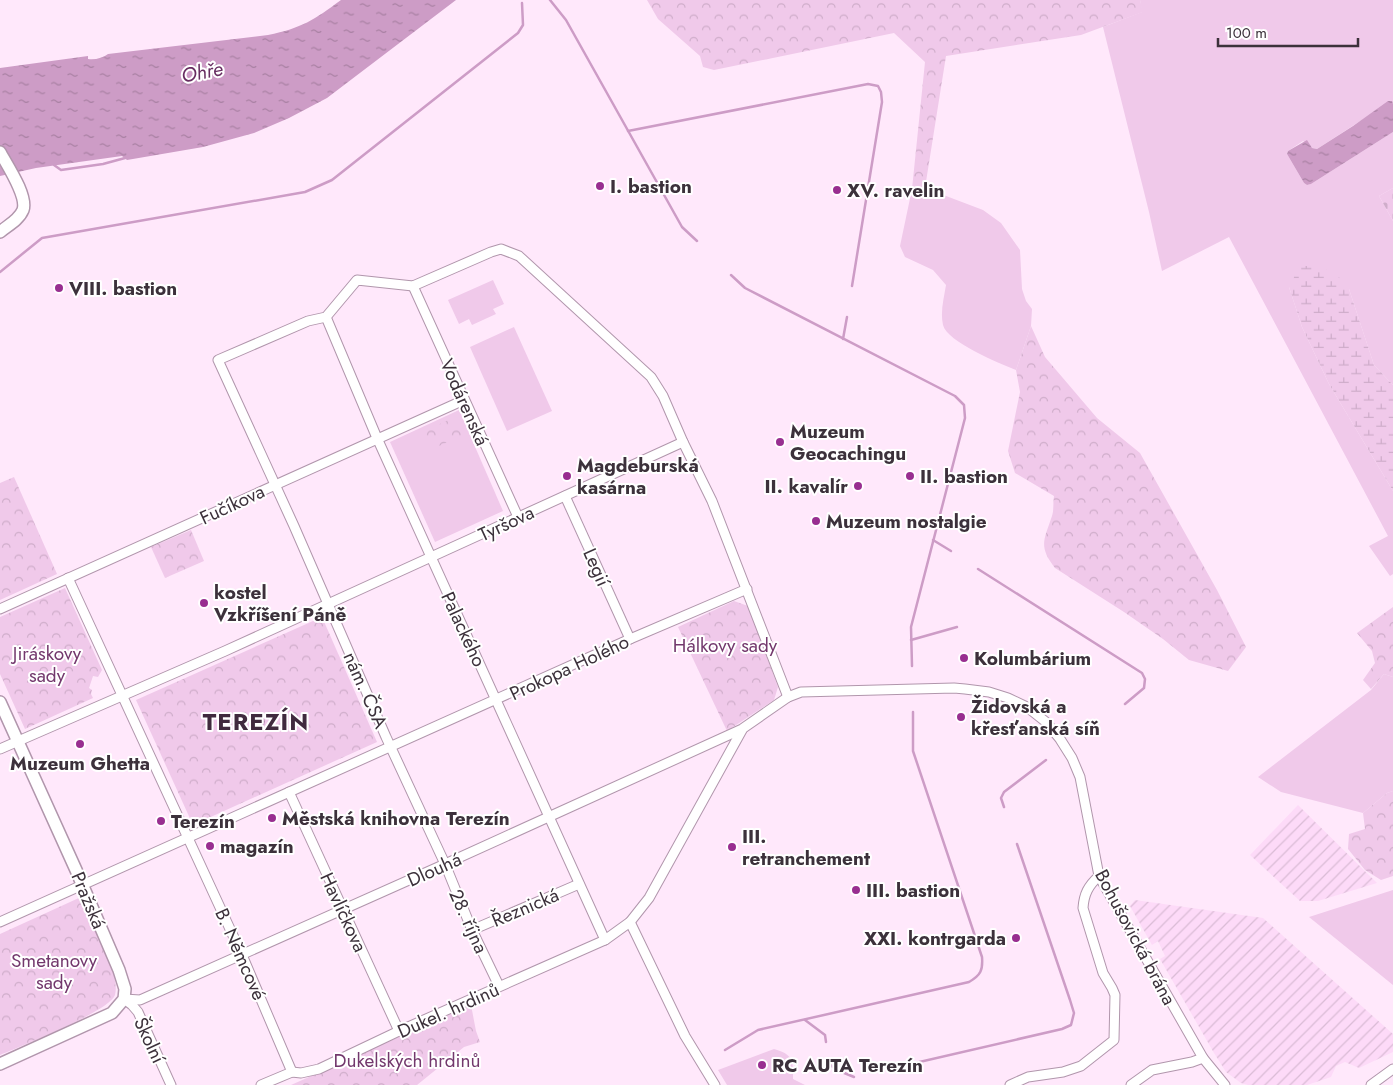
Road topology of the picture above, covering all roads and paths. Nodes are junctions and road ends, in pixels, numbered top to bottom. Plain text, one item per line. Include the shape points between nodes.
1 (0, 152) edge
2 (0, 232) edge
3 (413, 286) junction
4 (326, 317) junction
5 (464, 400) junction
6 (377, 438) junction
7 (683, 442) junction
8 (274, 484) junction
9 (565, 496) junction
10 (518, 517) junction
11 (431, 557) junction
12 (68, 578) junction
13 (747, 589) junction
14 (328, 603) junction
15 (0, 609) edge
16 (630, 639) junction
17 (123, 695) junction
18 (788, 697) junction
19 (497, 700) junction
20 (0, 702) edge
21 (742, 730) junction
22 (18, 742) junction
23 (390, 746) junction
24 (0, 749) edge
25 (289, 792) junction
26 (549, 818) junction
27 (188, 837) junction
28 (445, 864) junction
29 (1099, 876) junction
30 (82, 884) junction
31 (578, 884) junction
32 (343, 910) junction
33 (0, 922) edge
34 (630, 922) junction
35 (472, 930) junction
36 (605, 940) junction
37 (242, 955) junction
38 (499, 986) junction
39 (124, 999) junction
40 (399, 1031) junction
41 (1203, 1058) junction
42 (0, 1064) edge
43 (1393, 1068) edge
44 (292, 1072) junction
45 (1135, 1084) edge
46 (171, 1085) edge
47 (261, 1085) edge
48 (715, 1085) edge
49 (1010, 1085) edge
50 (1225, 1085) edge
51 (1370, 1085) edge

1 - 2 main road via 24,198 23,210
3 - 4 street via 357,280
3 - 5 street, Vodárenská
3 - 7 street via 501,249 519,256 652,377
4 - 6 street, Palackého
4 - 8 street, nám. ČSA via 308,321 218,360
5 - 6 street, Fučíkova
5 - 10 street, Vodárenská
6 - 8 street, Fučíkova
6 - 11 street, Palackého
7 - 9 street, Tyršova
7 - 13 street via 712,501
8 - 12 street, Fučíkova
8 - 14 street, nám. ČSA
9 - 10 street, Tyršova
9 - 16 street, Legií
10 - 11 street, Tyršova
11 - 14 street, Tyršova
11 - 19 street, Palackého
12 - 15 street, Fučíkova
12 - 17 street
13 - 16 street, Prokopa Holého
13 - 18 street
14 - 17 street
14 - 23 street, nám. ČSA
16 - 19 street, Prokopa Holého
17 - 22 street
17 - 27 street
18 - 21 street
18 - 29 street, Bohušovická brána via 801,692 954,688 989,692 1027,707 1046,722 1072,758 1080,777
19 - 23 street, Prokopa Holého
19 - 26 street, Palackého
20 - 22 main road, Pražská
21 - 26 street, Dlouhá
21 - 34 street, Dukel. hrdinů via 648,898
22 - 24 street
22 - 30 main road, Pražská
23 - 25 street, nám. ČSA
23 - 28 street, 28. října
25 - 27 street, nám. ČSA
25 - 32 street, Havlíčkova
26 - 28 street, Dlouhá
26 - 31 street, Palackého
27 - 30 street, nám. ČSA
27 - 37 street, B. Němcové
28 - 32 street, Dlouhá
28 - 35 street, 28. října
29 - 41 street, Bohušovická brána
29 - 49 street via 1089,885 1083,908 1115,996 1114,1040 1081,1066 1028,1077
30 - 33 street, nám. ČSA
30 - 39 main road, Pražská via 119,970 125,989
31 - 35 street, Řeznická
31 - 36 street, Palackého
32 - 37 street, Dlouhá
32 - 40 street, Havlíčkova
34 - 36 street, Dukel. hrdinů
34 - 48 street via 685,1036
35 - 38 street, 28. října
36 - 38 street, Dukel. hrdinů
37 - 39 street, Dlouhá via 140,1000
37 - 44 street, B. Němcové
38 - 40 street, Dukel. hrdinů
39 - 42 main road via 112,1013
39 - 46 street, Školní via 138,1012
40 - 44 street, Dukel. hrdinů via 319,1069
41 - 45 street via 1152,1070
41 - 50 street, Bohušovická brána
43 - 51 street
44 - 47 street, Dukel. hrdinů

